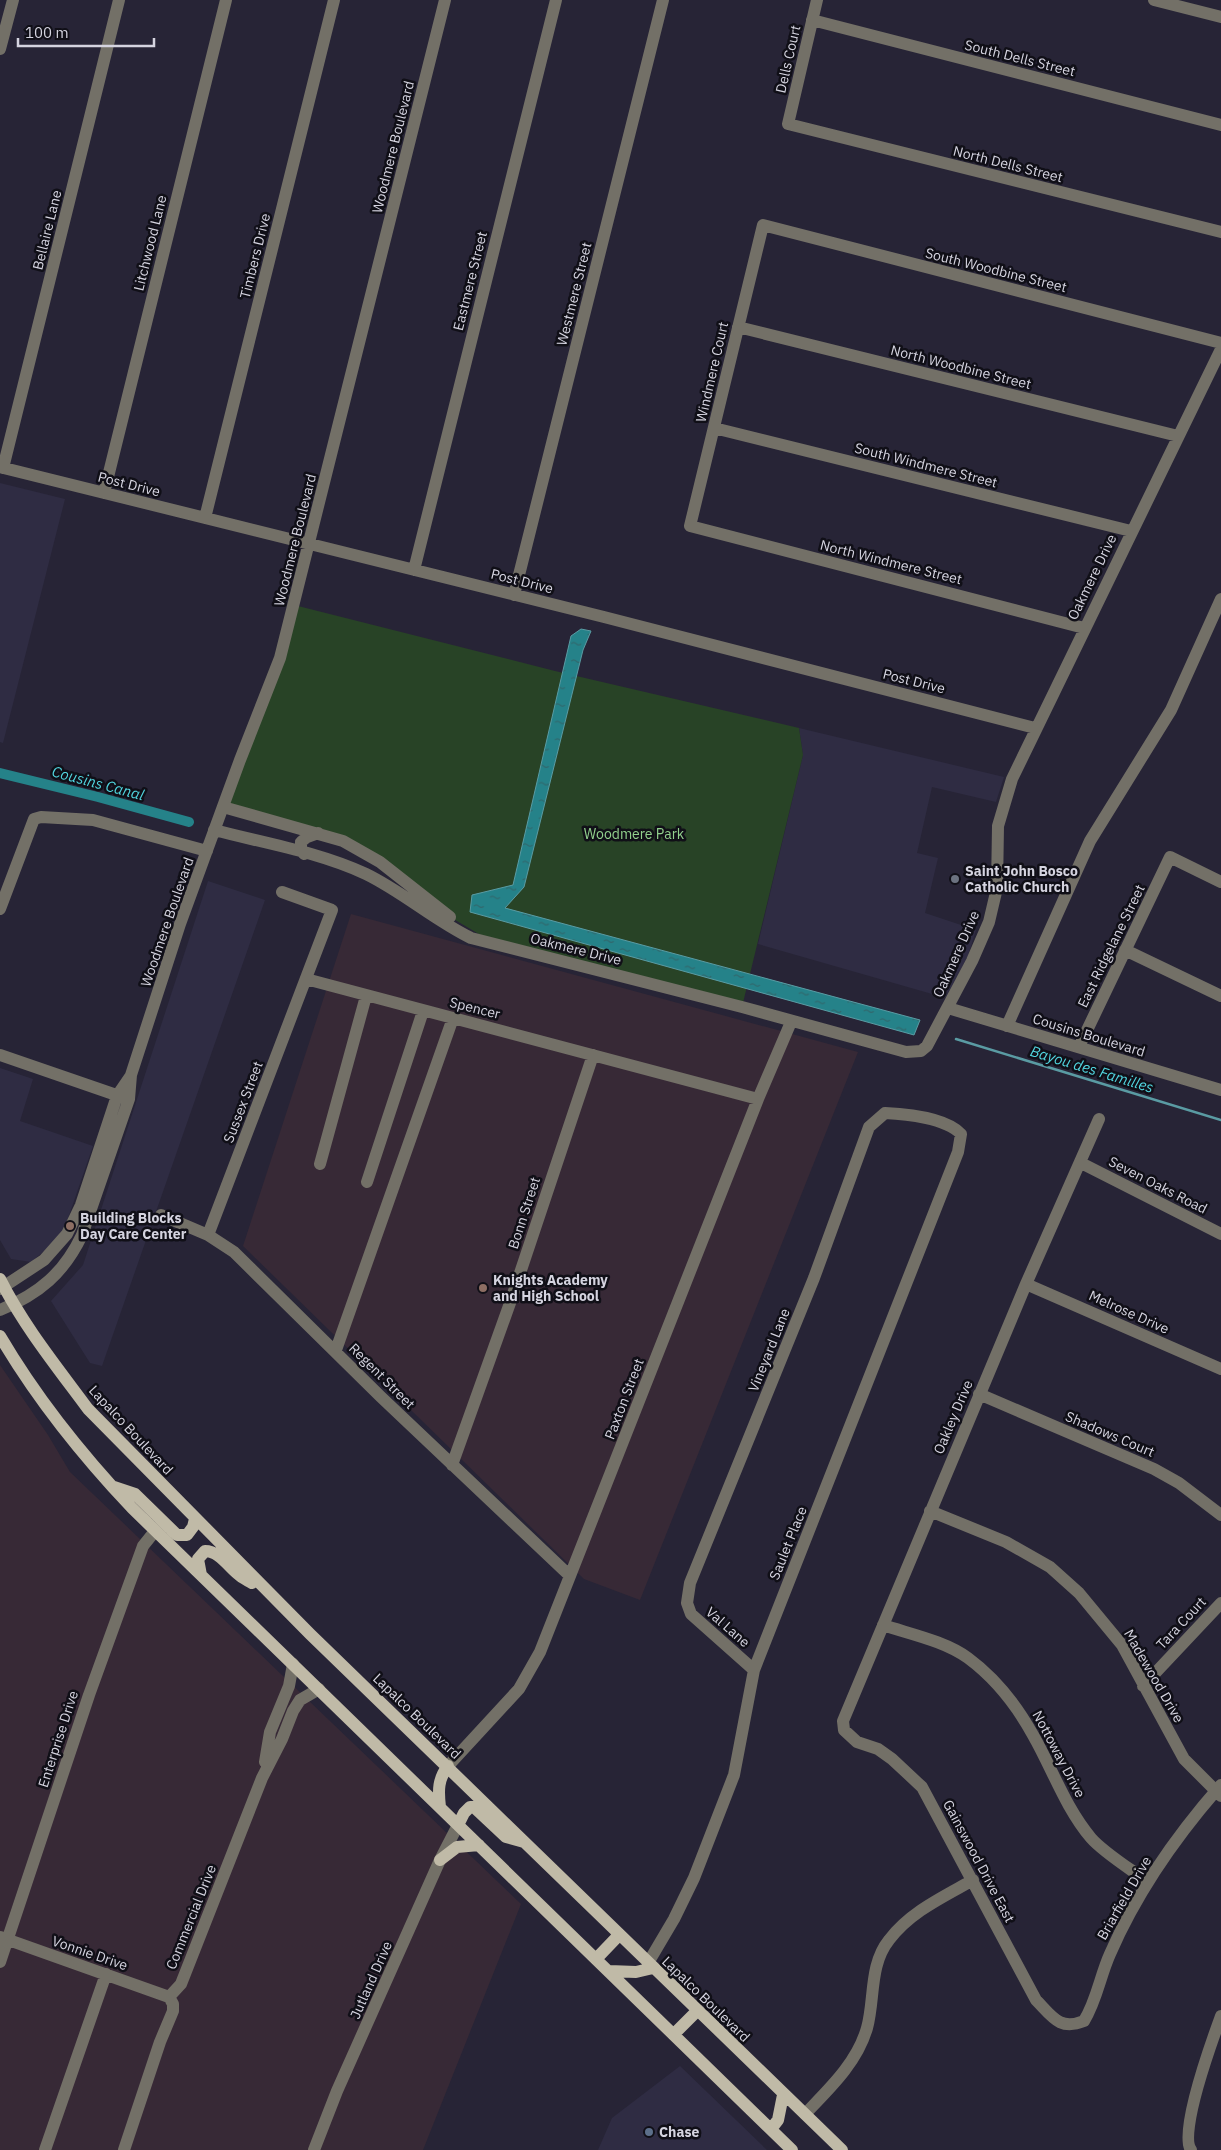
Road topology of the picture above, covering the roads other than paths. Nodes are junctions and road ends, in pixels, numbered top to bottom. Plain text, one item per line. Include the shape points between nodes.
1 (13, 0) edge
2 (119, 0) edge
3 (226, 0) edge
4 (334, 0) edge
5 (445, 0) edge
6 (556, 0) edge
7 (663, 0) edge
8 (817, 0) edge
9 (1154, 0) edge
10 (1221, 17) edge
11 (812, 20) junction
12 (0, 49) edge
13 (788, 124) joint
14 (1221, 125) edge
15 (763, 225) joint
16 (1221, 232) edge
17 (738, 327) junction
18 (1221, 343) edge
19 (1221, 349) edge
20 (714, 428) junction
21 (1178, 436) junction
22 (2, 468) edge
23 (104, 493) junction
24 (205, 518) junction
25 (690, 526) joint
26 (1131, 532) junction
27 (310, 544) junction
28 (414, 570) junction
29 (514, 595) junction
30 (1221, 599) edge
31 (1084, 628) junction
32 (1035, 728) junction
33 (223, 806) junction
34 (214, 830) junction
35 (318, 833) junction
36 (207, 851) junction
37 (304, 854) junction
38 (1221, 882) edge
39 (282, 892) dead end
40 (0, 909) edge
41 (494, 942) junction
42 (1126, 950) junction
43 (306, 979) junction
44 (366, 996) junction
45 (1221, 996) edge
46 (948, 1008) junction
47 (423, 1011) junction
48 (453, 1018) junction
49 (791, 1022) junction
50 (1007, 1026) junction
51 (1079, 1047) junction
52 (0, 1055) edge
53 (593, 1055) junction
54 (1221, 1090) edge
55 (123, 1097) junction
56 (758, 1099) junction
57 (885, 1113) joint
58 (1100, 1119) dead end
59 (1081, 1163) junction
60 (320, 1164) dead end
61 (368, 1182) dead end
62 (161, 1215) dead end
63 (1221, 1234) edge
64 (208, 1236) junction
65 (1026, 1284) junction
66 (1, 1285) edge
67 (14, 1304) junction
68 (0, 1310) edge
69 (0, 1336) edge
70 (336, 1350) junction
71 (1221, 1369) edge
72 (979, 1394) junction
73 (452, 1465) junction
74 (112, 1486) junction
75 (930, 1511) junction
76 (1221, 1515) edge
77 (195, 1519) junction
78 (155, 1531) junction
79 (201, 1575) junction
80 (570, 1576) junction
81 (268, 1591) junction
82 (687, 1603) joint
83 (1221, 1603) edge
84 (883, 1625) junction
85 (293, 1664) junction
86 (754, 1670) junction
87 (1144, 1686) junction
88 (318, 1689) junction
89 (844, 1730) joint
90 (448, 1766) junction
91 (262, 1778) junction
92 (1219, 1791) edge
93 (440, 1807) junction
94 (458, 1825) junction
95 (526, 1843) junction
96 (479, 1845) junction
97 (440, 1860) junction
98 (973, 1880) junction
99 (1148, 1882) junction
100 (619, 1934) junction
101 (4, 1938) edge
102 (596, 1959) junction
103 (0, 1962) edge
104 (651, 1966) junction
105 (609, 1971) junction
106 (106, 1974) junction
107 (170, 1997) junction
108 (697, 2011) junction
109 (1221, 2016) edge
110 (1066, 2026) joint
111 (674, 2034) junction
112 (783, 2095) junction
113 (805, 2114) junction
114 (770, 2129) junction
115 (45, 2150) edge
116 (124, 2150) edge
117 (314, 2150) edge
118 (792, 2150) edge
119 (842, 2150) edge
120 (1191, 2150) edge

1 - 12 street
2 - 22 street, Bellaire Lane
3 - 23 street, Litchwood Lane
4 - 24 street, Timbers Drive
5 - 27 street, Woodmere Boulevard
6 - 28 street, Eastmere Street
7 - 29 street, Westmere Street
8 - 11 street, Dells Court
9 - 10 street
11 - 13 street, Dells Court
11 - 14 street, South Dells Street
13 - 16 street, North Dells Street
15 - 17 street, Windmere Court
15 - 18 street, South Woodbine Street
17 - 20 street, Windmere Court
17 - 21 street, North Woodbine Street
19 - 21 street, Oakmere Drive
20 - 25 street, Windmere Court
20 - 26 street, South Windmere Street
21 - 26 street, Oakmere Drive
22 - 23 street, Post Drive
23 - 24 street, Post Drive
24 - 27 street, Post Drive
25 - 31 street, North Windmere Street
26 - 31 street, Oakmere Drive
27 - 28 street, Post Drive
27 - 33 street, Woodmere Boulevard via 280,658
28 - 29 street, Post Drive
29 - 32 street, Post Drive
30 - 50 street via 1170,710 1090,841
31 - 32 street, Oakmere Drive
32 - 46 street, Oakmere Drive via 1003,806 996,848 994,904 972,961
33 - 34 street, Woodmere Boulevard
33 - 35 street, Oakmere Drive
34 - 36 street, Woodmere Boulevard
34 - 37 street, Oakmere Drive
35 - 37 street via 301,842
35 - 41 street, Oakmere Drive via 362,851 400,877 440,911
36 - 40 street via 93,820 41,817 34,819
36 - 55 street, Woodmere Boulevard
37 - 41 street, Oakmere Drive via 368,875 471,938
38 - 42 street, East Ridgelane Street via 1170,857
39 - 43 street via 332,910
41 - 49 street, Oakmere Drive
42 - 45 street
42 - 51 street, East Ridgelane Street
43 - 44 street, Spencer
43 - 64 street, Sussex Street
44 - 47 street, Spencer
44 - 60 street
46 - 49 street, Oakmere Drive via 927,1046 915,1053
46 - 50 street, Cousins Boulevard
47 - 48 street, Spencer
47 - 61 street
48 - 53 street, Spencer
48 - 70 street
49 - 56 street, Paxton Street
50 - 51 street, Cousins Boulevard
51 - 54 street, Cousins Boulevard
52 - 55 street
53 - 56 street, Spencer
53 - 73 street, Bonn Street
55 - 66 street, Woodmere Boulevard via 67,1234 44,1260
55 - 67 street, Woodmere Boulevard via 97,1194 74,1251 54,1277
56 - 80 street, Paxton Street
57 - 82 street, Vineyard Lane via 869,1127 814,1278 690,1583
57 - 86 street, Saulet Place via 912,1114 955,1128 961,1134 958,1152
58 - 59 street, Oakley Drive
59 - 63 street, Seven Oaks Road
59 - 65 street, Oakley Drive
62 - 64 street, Regent Street
64 - 70 street, Regent Street via 234,1252
65 - 71 street, Melrose Drive
65 - 72 street, Oakley Drive
66 - 67 main road, Lapalco Boulevard
67 - 68 street, Woodmere Boulevard
67 - 77 main road, Lapalco Boulevard via 88,1409
69 - 74 main road via 49,1412
70 - 73 street, Regent Street
72 - 75 street, Oakley Drive
72 - 76 street, Shadows Court via 1154,1469 1179,1482
73 - 80 street, Regent Street
74 - 77 main road via 135,1494 177,1535 191,1531
74 - 78 main road
75 - 84 street, Oakley Drive
75 - 87 street, Madewood Drive via 1006,1542 1050,1567 1080,1593 1122,1645
77 - 81 main road, Lapalco Boulevard
78 - 79 main road
78 - 101 street, Enterprise Drive via 143,1546
79 - 81 main road via 198,1559 205,1551 211,1551 240,1576
79 - 85 main road
80 - 90 street, Paxton Street via 540,1652 519,1688
81 - 90 main road, Lapalco Boulevard
82 - 86 street, Val Lane via 691,1614
83 - 87 street, Tara Court
84 - 89 street, Oakley Drive via 843,1721
84 - 99 street, Nottoway Drive via 966,1656 983,1671 1017,1708 1056,1783 1092,1840
85 - 88 main road
85 - 91 street, Commercial Drive via 289,1686 270,1732
86 - 104 street, Saulet Place via 734,1775 694,1878
87 - 92 street, Madewood Drive via 1184,1759
88 - 91 street, Commercial Drive via 300,1700
88 - 93 main road
89 - 98 street, Gainswood Drive East via 857,1742 892,1759 922,1787
90 - 93 main road via 440,1775
90 - 95 main road, Lapalco Boulevard
91 - 107 street, Commercial Drive via 181,1984
92 - 99 street, Briarfield Drive
93 - 94 main road
94 - 95 main road via 467,1809 474,1808 506,1837
94 - 96 main road
94 - 97 street, Jutland Drive
95 - 100 main road, Lapalco Boulevard
96 - 97 main road via 457,1847
96 - 102 main road
97 - 117 street, Jutland Drive
98 - 110 street, Gainswood Drive East via 1036,2000 1055,2020
98 - 113 street via 927,1906 888,1940 877,1964 871,2010 858,2050 847,2068
99 - 110 street, Briarfield Drive via 1109,1954 1088,2014 1084,2021
100 - 102 main road
100 - 104 main road, Lapalco Boulevard
101 - 103 street, Enterprise Drive
101 - 106 street, Vonnie Drive
102 - 105 main road
104 - 105 main road via 636,1972
104 - 108 main road, Lapalco Boulevard
105 - 111 main road
106 - 107 street, Vonnie Drive
106 - 115 street
107 - 116 street via 172,2011
108 - 111 main road
108 - 112 main road, Lapalco Boulevard
109 - 120 street via 1196,2095 1187,2140
111 - 114 main road
112 - 113 main road, Lapalco Boulevard
112 - 114 main road via 778,2120
113 - 119 main road, Lapalco Boulevard
114 - 118 main road

